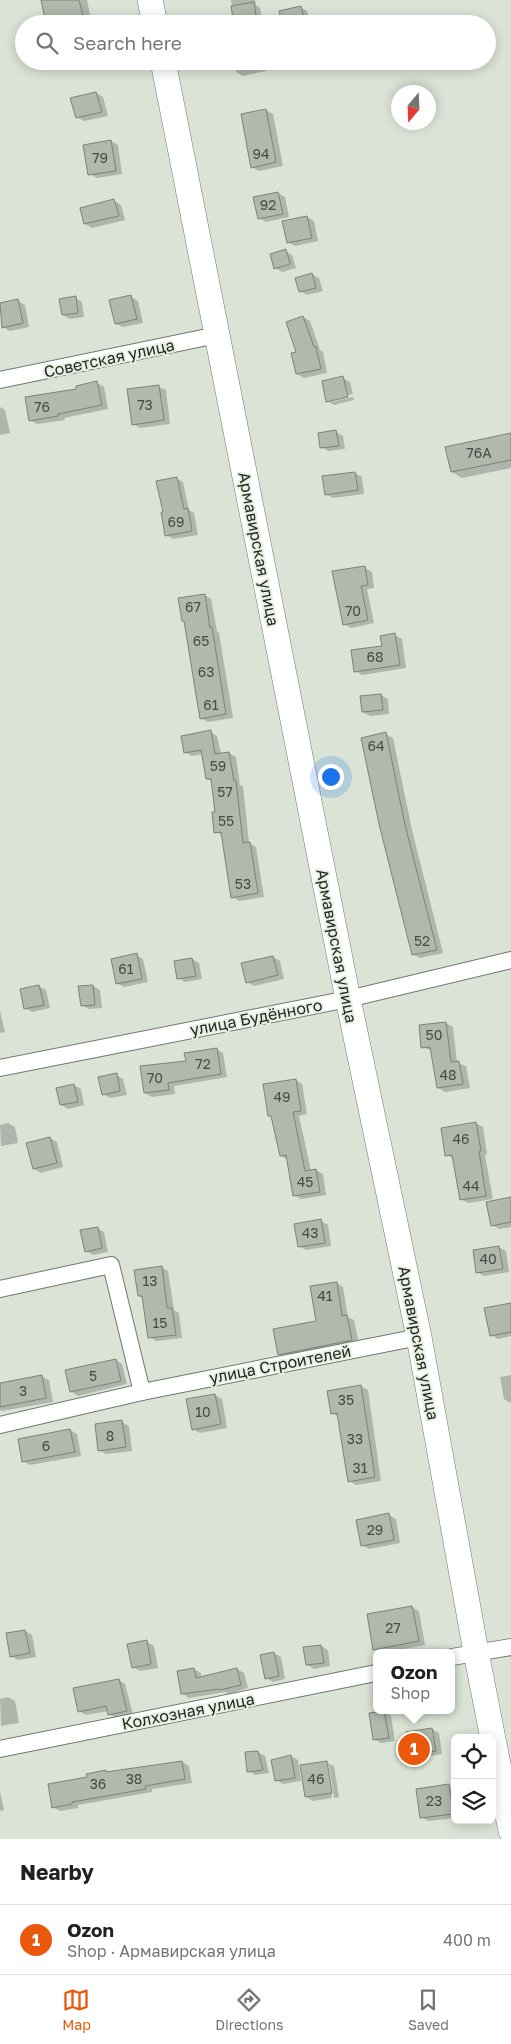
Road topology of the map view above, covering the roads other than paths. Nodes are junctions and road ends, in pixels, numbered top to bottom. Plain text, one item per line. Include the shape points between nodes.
1 (150, 0) edge
2 (153, 15) edge
3 (165, 70) edge
4 (217, 335) junction
5 (0, 380) edge
6 (511, 960) edge
7 (348, 1000) junction
8 (0, 1068) edge
9 (0, 1289) edge
10 (418, 1336) junction
11 (142, 1392) junction
12 (0, 1425) edge
13 (511, 1647) edge
14 (476, 1652) junction
15 (455, 1656) edge
16 (373, 1673) edge
17 (0, 1749) edge
18 (511, 1831) edge

1 - 2 main road
3 - 4 main road, Армавирская улица
4 - 5 street, Советская улица
4 - 7 main road, Армавирская улица
6 - 7 street, улица Будённого
7 - 8 street, улица Будённого
7 - 10 main road, Армавирская улица
9 - 11 street via 111,1265
10 - 11 street, улица Строителей
10 - 14 main road, Армавирская улица
11 - 12 street, улица Строителей
13 - 14 street
14 - 15 street
14 - 18 main road, Армавирская улица
16 - 17 street, Колхозная улица

